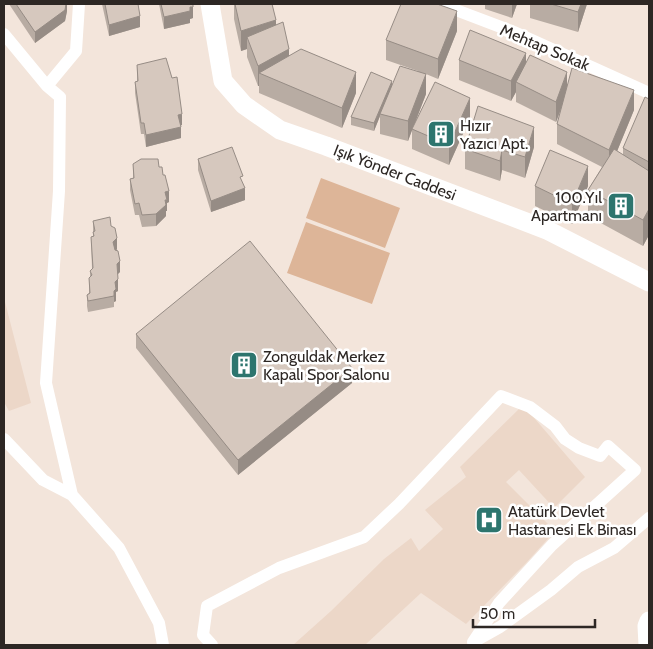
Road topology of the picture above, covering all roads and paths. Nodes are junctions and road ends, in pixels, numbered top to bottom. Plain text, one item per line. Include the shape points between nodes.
1 (79, 4) edge
2 (210, 4) edge
3 (440, 4) edge
4 (4, 34) edge
5 (47, 86) junction
6 (649, 92) edge
7 (649, 282) edge
8 (4, 439) edge
9 (72, 495) junction
10 (649, 518) edge
11 (649, 621) edge
12 (470, 644) edge
13 (162, 645) edge
14 (212, 645) edge
15 (648, 645) edge

1 - 5 street via 76,51
2 - 7 street, Işık Yönder Caddesi via 223,81 244,105 280,130 547,230
3 - 6 street, Mehtap Sokak via 514,32
4 - 5 street
5 - 9 street via 60,98 59,191 46,383
8 - 9 street via 43,480
9 - 13 street via 119,548 159,623
10 - 12 street via 614,548 578,567 544,596
11 - 15 street
12 - 14 street via 499,603 552,545 635,470 608,446 600,456 579,448 530,408 501,396 364,537 279,568 207,606 203,635

